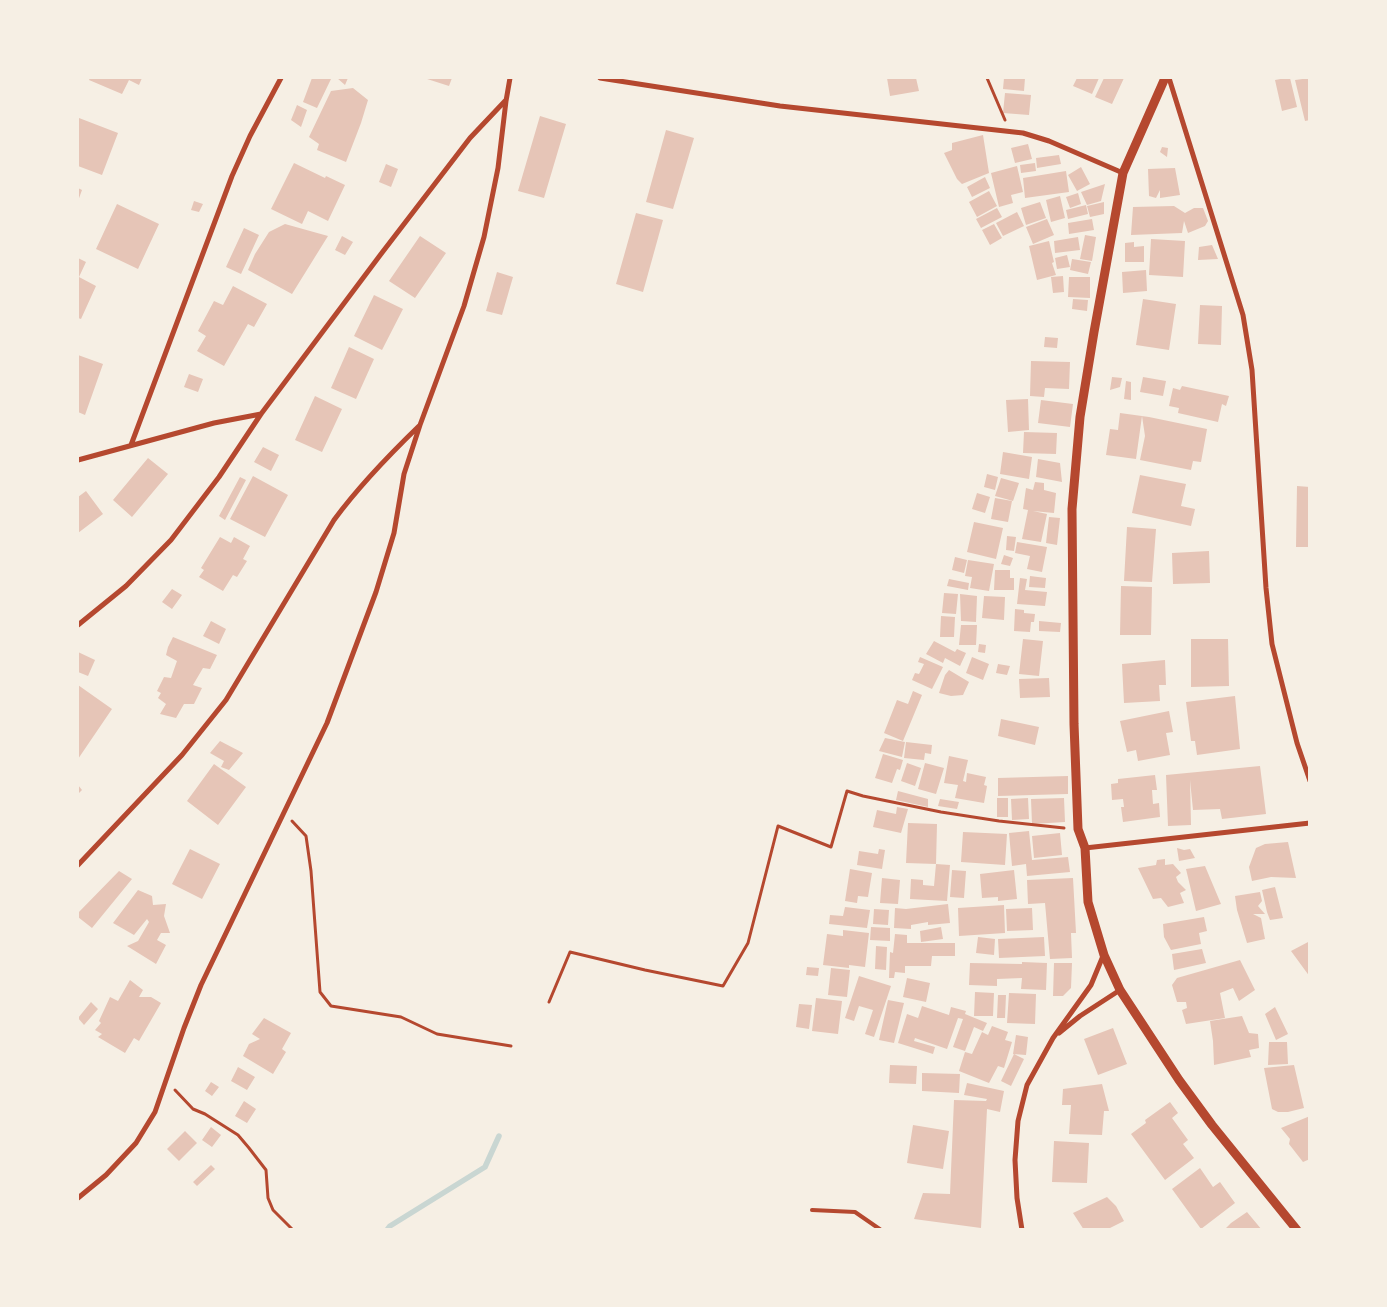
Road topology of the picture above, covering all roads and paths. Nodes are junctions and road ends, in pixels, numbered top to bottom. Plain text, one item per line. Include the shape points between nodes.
1 (281, 78) edge
2 (510, 78) edge
3 (600, 78) edge
4 (987, 78) edge
5 (1167, 78) edge
6 (506, 101) junction
7 (1010, 132) junction
8 (1122, 174) junction
9 (261, 414) junction
10 (420, 426) junction
11 (131, 445) junction
12 (78, 460) edge
13 (78, 625) edge
14 (1310, 781) edge
15 (284, 814) junction
16 (1310, 823) edge
17 (1078, 829) junction
18 (1085, 848) junction
19 (78, 865) edge
20 (1104, 955) junction
21 (1120, 990) junction
22 (549, 1002) dead end
23 (1053, 1038) junction
24 (511, 1046) dead end
25 (166, 1080) junction
26 (78, 1198) edge
27 (812, 1210) dead end
28 (293, 1230) edge
29 (881, 1230) edge
30 (1022, 1230) edge
31 (1297, 1230) edge

1 - 11 street via 232,176
2 - 6 street
3 - 7 street via 780,106
4 - 7 path
5 - 8 street
5 - 14 street via 1243,315 1252,370 1272,644
6 - 9 street via 465,145
6 - 10 street via 498,168 484,237 464,306
7 - 8 street via 1049,141
8 - 17 street via 1080,417 1072,510
9 - 11 street
9 - 13 street via 171,540 126,586
10 - 15 street via 404,474 394,533 376,592 327,723
10 - 19 street via 379,464 334,520 226,700 182,755
11 - 12 street
15 - 24 path via 306,836 320,992 332,1006 401,1017 437,1034
15 - 25 street via 201,985
16 - 18 street
17 - 18 street
17 - 22 path via 941,812 848,791 831,847 778,826 748,942 722,986 570,952
18 - 20 street via 1088,902
20 - 21 street
20 - 23 street via 1091,985
21 - 23 street
21 - 31 street via 1212,1125
23 - 30 street via 1027,1085 1018,1121 1015,1160
25 - 26 street via 155,1112 136,1143 106,1175
25 - 28 path via 193,1109 238,1135 266,1170 268,1198 273,1210
27 - 29 lane via 855,1212

